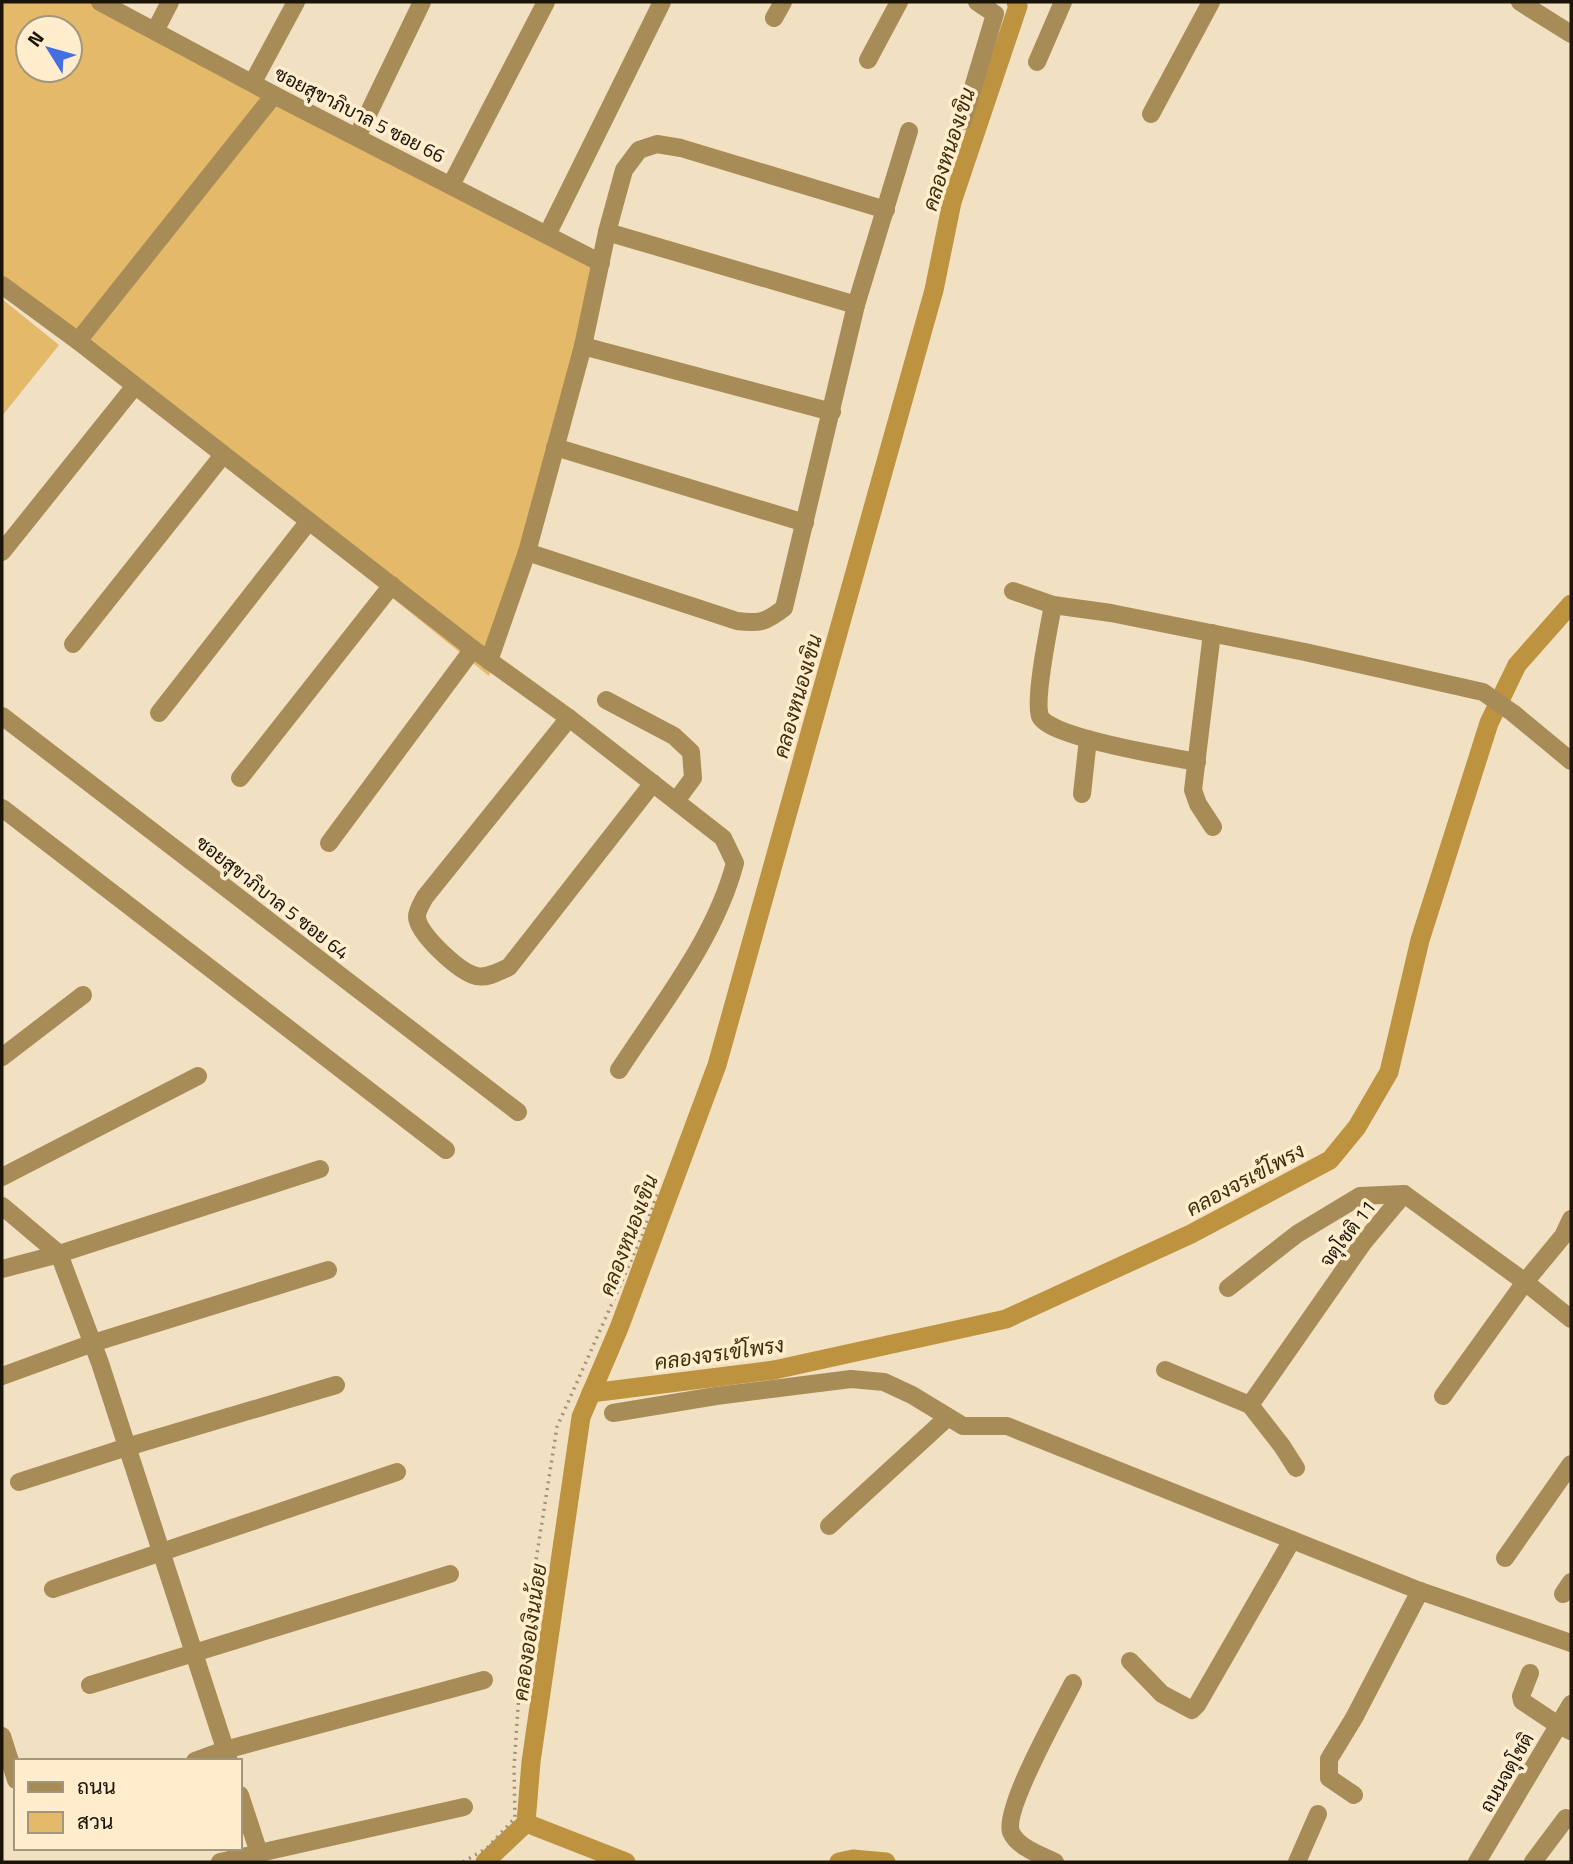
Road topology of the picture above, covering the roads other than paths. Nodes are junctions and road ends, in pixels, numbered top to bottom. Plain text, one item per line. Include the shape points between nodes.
1 (100, 2) edge
2 (170, 2) edge
3 (296, 2) edge
4 (422, 2) edge
5 (546, 2) edge
6 (662, 2) edge
7 (783, 2) edge
8 (900, 2) edge
9 (977, 2) edge
10 (1063, 2) edge
11 (1211, 2) edge
12 (1520, 2) edge
13 (774, 18) dead end
14 (155, 31) junction
15 (1571, 34) edge
16 (868, 60) dead end
17 (1037, 62) dead end
18 (253, 82) junction
19 (274, 95) junction
20 (1151, 114) dead end
21 (963, 121) dead end
22 (909, 131) dead end
23 (357, 137) junction
24 (451, 185) junction
25 (886, 210) junction
26 (607, 232) junction
27 (547, 235) junction
28 (601, 263) junction
29 (2, 285) edge
30 (856, 305) junction
31 (78, 341) junction
32 (583, 346) junction
33 (134, 387) junction
34 (832, 412) junction
35 (555, 447) junction
36 (223, 455) junction
37 (309, 521) junction
38 (804, 523) junction
39 (2, 552) edge
40 (527, 552) junction
41 (392, 585) junction
42 (1013, 591) dead end
43 (1053, 605) junction
44 (1212, 633) junction
45 (73, 644) dead end
46 (473, 649) junction
47 (489, 660) junction
48 (606, 700) dead end
49 (159, 713) dead end
50 (2, 716) edge
51 (569, 718) junction
52 (1088, 739) junction
53 (1571, 761) edge
54 (1196, 762) junction
55 (240, 778) dead end
56 (653, 783) junction
57 (1082, 794) dead end
58 (676, 801) junction
59 (2, 808) edge
60 (1213, 827) dead end
61 (329, 843) dead end
62 (83, 995) dead end
63 (2, 1057) edge
64 (619, 1070) dead end
65 (198, 1076) dead end
66 (518, 1112) dead end
67 (446, 1150) dead end
68 (320, 1169) dead end
69 (2, 1177) edge
70 (1404, 1194) junction
71 (2, 1206) edge
72 (1571, 1219) edge
73 (59, 1254) junction
74 (2, 1269) edge
75 (328, 1270) dead end
76 (1525, 1282) junction
77 (1228, 1288) dead end
78 (1570, 1316) edge
79 (93, 1343) junction
80 (1165, 1370) dead end
81 (2, 1376) edge
82 (336, 1385) dead end
83 (1443, 1396) dead end
84 (1250, 1405) junction
85 (613, 1413) dead end
86 (948, 1418) junction
87 (127, 1447) junction
88 (1571, 1464) edge
89 (1296, 1468) dead end
90 (397, 1472) dead end
91 (19, 1482) dead end
92 (829, 1526) dead end
93 (1292, 1540) junction
94 (162, 1551) junction
95 (1505, 1558) dead end
96 (450, 1574) dead end
97 (53, 1589) dead end
98 (1420, 1591) junction
99 (1571, 1643) edge
100 (193, 1651) junction
101 (1130, 1661) dead end
102 (1530, 1673) dead end
103 (484, 1680) dead end
104 (1073, 1684) dead end
105 (90, 1685) dead end
106 (1571, 1703) edge
107 (1564, 1728) edge
108 (2, 1736) edge
109 (227, 1755) edge
110 (206, 1759) edge
111 (14, 1774) edge
112 (1354, 1795) dead end
113 (242, 1801) edge
114 (464, 1807) dead end
115 (1318, 1814) dead end
116 (1566, 1818) dead end
117 (259, 1853) junction
118 (220, 1862) edge
119 (1055, 1862) edge
120 (1297, 1862) edge
121 (1477, 1862) edge
122 (1533, 1862) edge

1 - 14 street, ซอยสุขาภิบาล 5 ซอย 66
2 - 14 street
3 - 18 street
4 - 23 street
5 - 24 street
6 - 27 street
7 - 13 street
8 - 16 street
9 - 21 street via 995,14
10 - 17 street
11 - 20 street
12 - 15 street
14 - 18 street, ซอยสุขาภิบาล 5 ซอย 66
18 - 19 street, ซอยสุขาภิบาล 5 ซอย 66
19 - 23 street, ซอยสุขาภิบาล 5 ซอย 66
19 - 31 street
22 - 25 street
23 - 24 street, ซอยสุขาภิบาล 5 ซอย 66
24 - 27 street, ซอยสุขาภิบาล 5 ซอย 66
25 - 26 street via 657,144 639,150 624,170
25 - 30 street
26 - 28 street
26 - 30 street
27 - 28 street, ซอยสุขาภิบาล 5 ซอย 66
28 - 32 street
29 - 31 street
30 - 34 street
31 - 33 street
32 - 34 street
32 - 35 street
33 - 36 street
33 - 39 street
34 - 38 street
35 - 38 street
35 - 40 street
36 - 37 street
36 - 45 street
37 - 41 street
37 - 49 street
38 - 40 street via 784,608 769,620 754,623
40 - 47 street
41 - 46 street
41 - 55 street
42 - 43 street
43 - 44 street
43 - 52 street via 1039,713 1042,722 1052,728
44 - 53 street via 1483,692
44 - 54 street
46 - 47 street
46 - 61 street
47 - 51 street
48 - 58 street via 674,736 691,752 693,778
50 - 66 street, ซอยสุขาภิบาล 5 ซอย 64
51 - 56 street
51 - 56 street via 416,913 418,927 453,961 474,976 493,975 509,967
52 - 54 street
52 - 57 street
54 - 60 street via 1193,790
56 - 58 street
58 - 64 street via 723,838 735,863 713,920
59 - 67 street
62 - 63 street
65 - 69 street
68 - 73 street
70 - 76 street, จตุโชติ 11
70 - 77 street via 1360,1196 1297,1234
70 - 84 street, จตุโชติ 11 via 1363,1243
71 - 73 street
72 - 76 street via 1563,1236
73 - 74 street
73 - 79 street
75 - 79 street
76 - 78 street, จตุโชติ 11
76 - 83 street
79 - 81 street
79 - 87 street
80 - 84 street
82 - 87 street
84 - 89 street
85 - 86 street via 851,1379 884,1382
86 - 92 street
86 - 93 street via 963,1426 1007,1426
87 - 91 street
87 - 94 street
88 - 95 street
90 - 94 street
93 - 98 street
93 - 101 street via 1192,1710 1162,1694
94 - 97 street
94 - 100 street
96 - 100 street
98 - 99 street
98 - 112 street via 1329,1759 1329,1778
100 - 105 street
100 - 109 street
102 - 107 street via 1522,1701
103 - 109 street
104 - 119 street via 1034,1758 1010,1828 1015,1839
106 - 107 street, ถนนจตุโชติ
107 - 121 street, ถนนจตุโชติ
108 - 111 street
109 - 110 street
113 - 117 street
114 - 117 street
115 - 120 street
116 - 122 street
117 - 118 street

